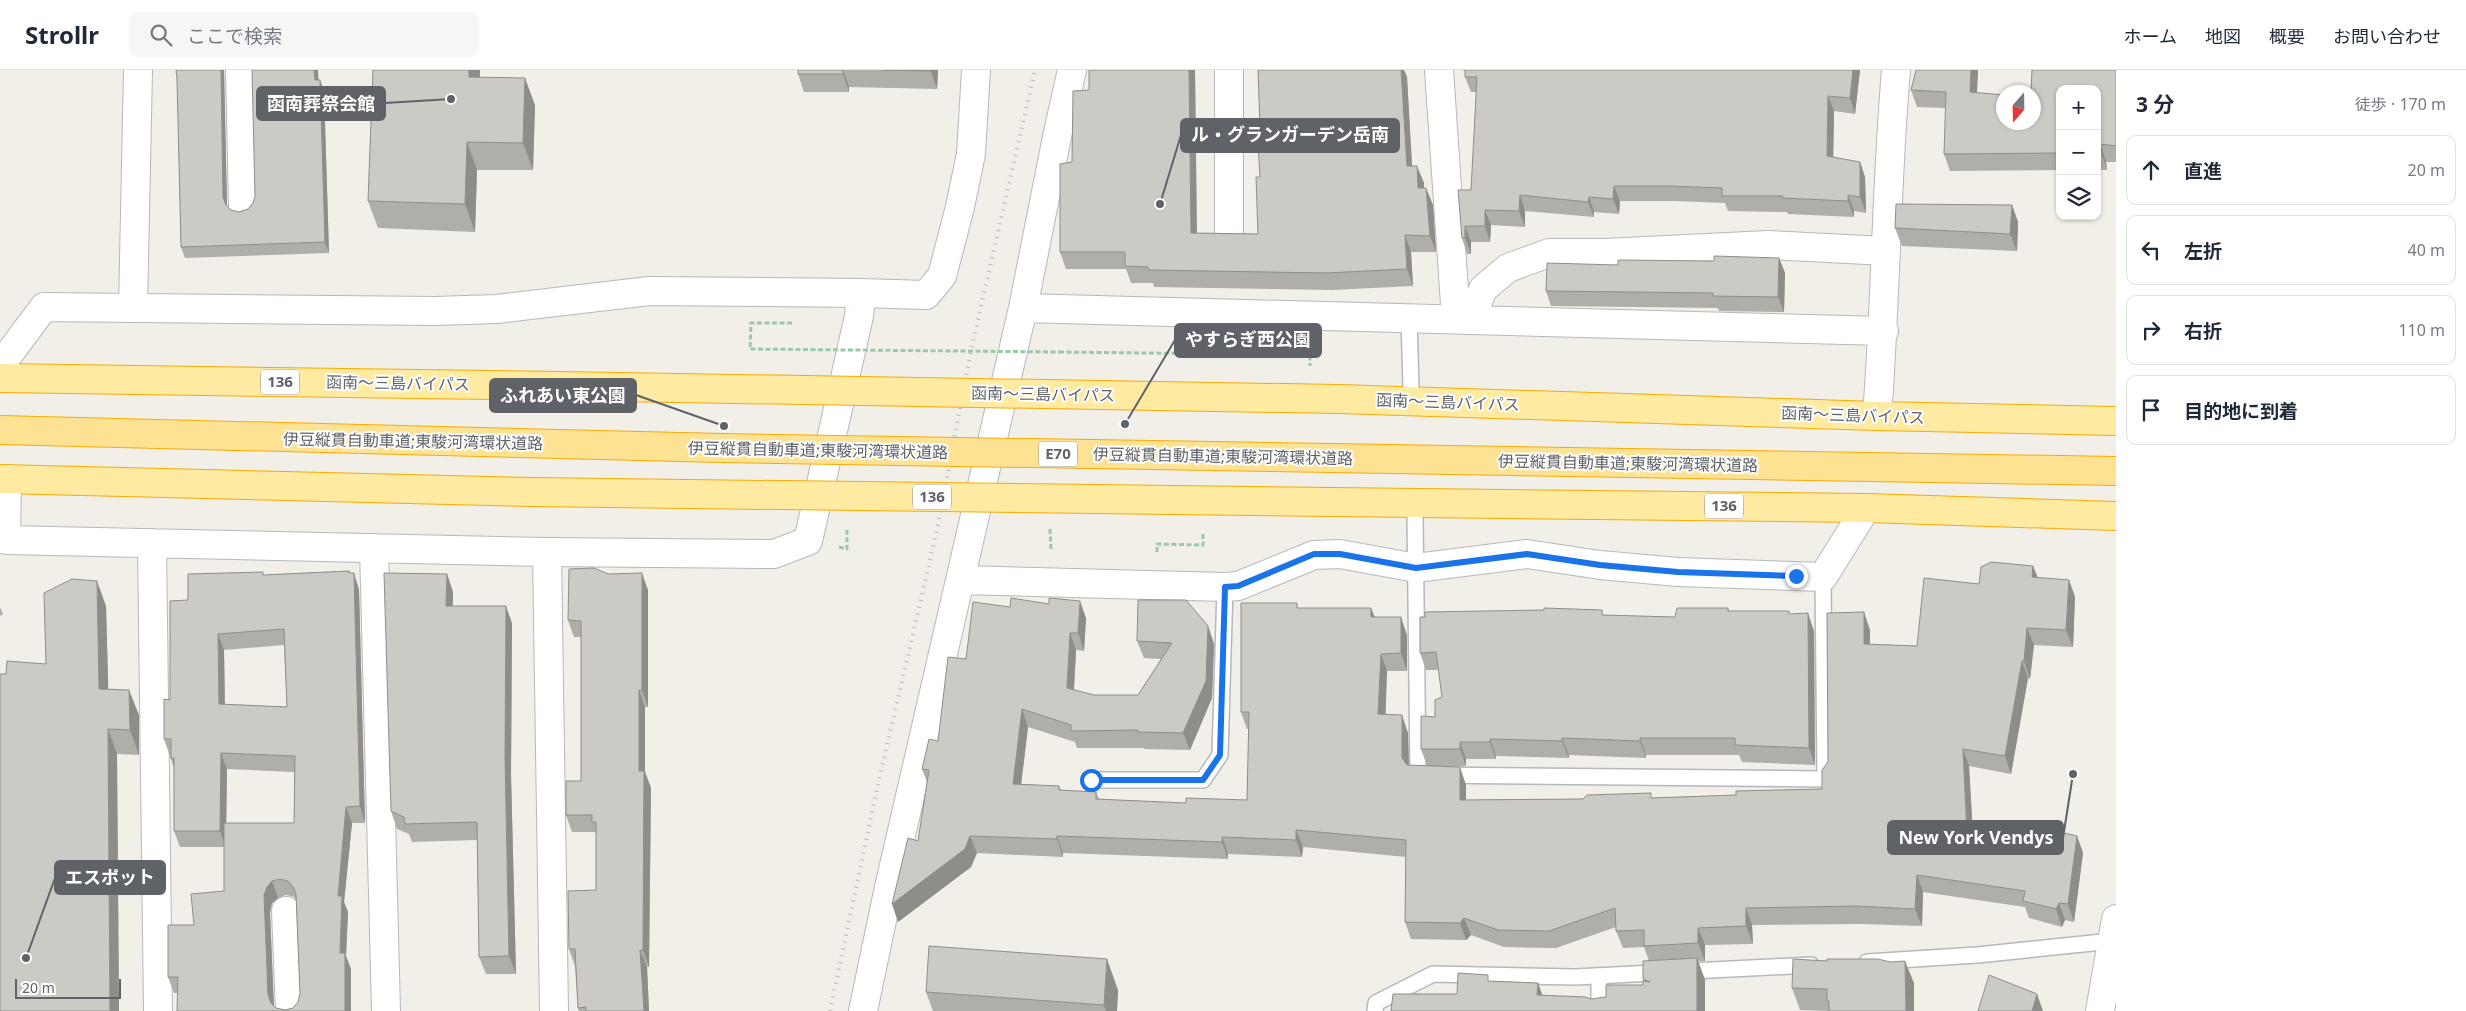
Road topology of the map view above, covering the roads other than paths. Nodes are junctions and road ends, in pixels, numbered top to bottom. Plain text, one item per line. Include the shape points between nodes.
1 (138, 70) edge
2 (240, 70) edge
3 (976, 70) edge
4 (1072, 70) edge
5 (1229, 70) edge
6 (1439, 70) edge
7 (1896, 70) edge
8 (243, 207) dead end
9 (1229, 234) edge
10 (1886, 251) junction
11 (861, 293) junction
12 (134, 308) junction
13 (1023, 308) junction
14 (1409, 318) junction
15 (1463, 320) junction
16 (1884, 331) junction
17 (0, 366) edge
18 (0, 378) edge
19 (1411, 388) dead end
20 (1877, 416) junction
21 (2116, 421) edge
22 (0, 430) edge
23 (2116, 471) edge
24 (4, 479) edge
25 (1866, 508) junction
26 (1416, 514) dead end
27 (2116, 516) edge
28 (152, 543) junction
29 (374, 548) junction
30 (547, 552) junction
31 (1416, 568) junction
32 (1823, 577) junction
33 (961, 580) junction
34 (1225, 587) junction
35 (1091, 780) dead end
36 (286, 911) dead end
37 (2115, 933) edge
38 (1849, 963) edge
39 (1829, 964) edge
40 (1599, 976) junction
41 (158, 1011) edge
42 (290, 1011) edge
43 (386, 1011) edge
44 (554, 1011) edge
45 (863, 1011) edge
46 (1375, 1011) edge
47 (1599, 1011) edge
48 (2100, 1011) edge

1 - 12 street
2 - 8 street
3 - 11 street via 971,154 942,276 926,295
4 - 13 street
5 - 9 street
6 - 15 street
7 - 10 street
10 - 15 street via 1768,245 1550,253 1508,268 1483,289
10 - 16 street
11 - 12 street via 650,291 497,309 435,311
11 - 30 street via 859,316 808,541 774,554
12 - 17 street via 44,307
13 - 14 street
13 - 33 street
14 - 15 street
14 - 19 lane
15 - 16 street
16 - 20 street
18 - 20 highway, 函南～三島バイパス / 136, bridge via 1339,398
20 - 21 highway, 函南～三島バイパス / 136
22 - 23 highway, 伊豆縦貫自動車道;東駿河湾環状道路 / E70, bridge via 721,448
24 - 25 highway, 136, bridge via 533,492
24 - 28 street via 6,540
25 - 27 highway, 136
25 - 32 street
26 - 31 lane
28 - 29 street
28 - 41 street
29 - 30 street
29 - 43 street
30 - 44 street
31 - 32 street via 1527,554 1678,572
31 - 32 lane via 1418,775 1825,779
31 - 34 street via 1340,554 1314,554 1238,586
33 - 34 street
33 - 45 street via 888,887
34 - 35 lane via 1220,755 1203,780
36 - 42 street
37 - 38 lane via 1977,955
37 - 48 street
39 - 40 lane
40 - 46 lane via 1433,974 1376,1003
40 - 47 lane

